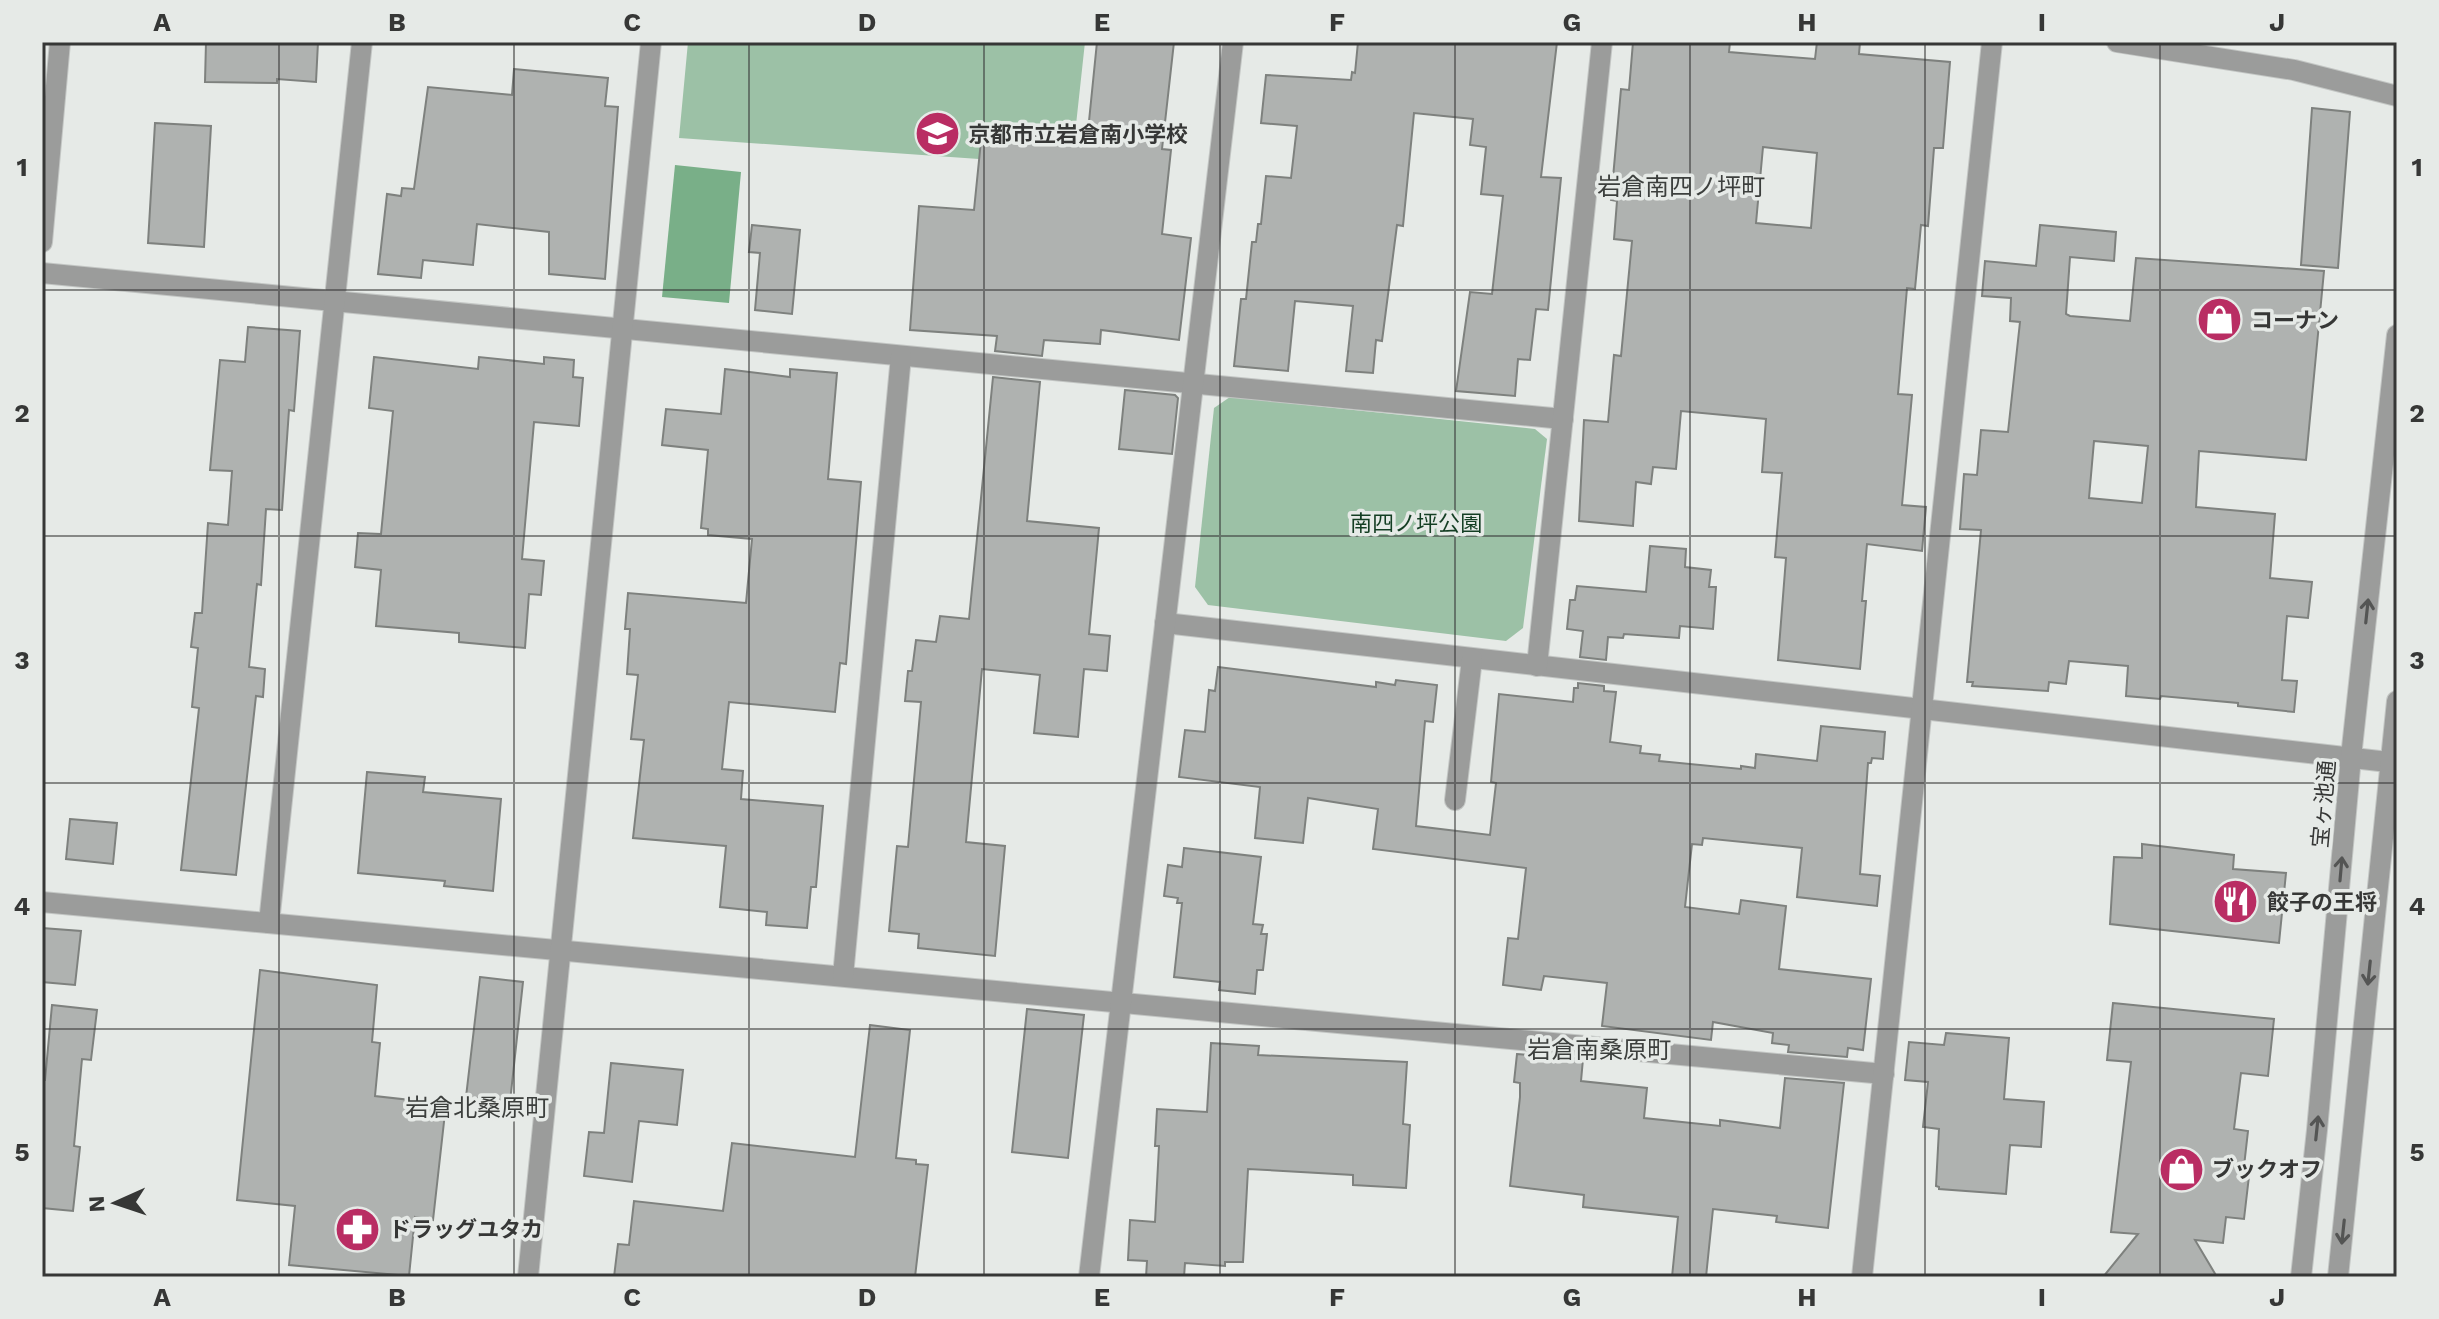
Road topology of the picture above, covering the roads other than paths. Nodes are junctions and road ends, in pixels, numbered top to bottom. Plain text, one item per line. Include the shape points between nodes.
1 (60, 42) edge
2 (362, 42) edge
3 (651, 42) edge
4 (1233, 42) edge
5 (1602, 42) edge
6 (1992, 42) edge
7 (2117, 42) edge
8 (2397, 96) edge
9 (42, 242) edge
10 (42, 273) edge
11 (333, 301) junction
12 (623, 329) junction
13 (2397, 335) edge
14 (901, 356) junction
15 (1193, 384) junction
16 (1563, 419) junction
17 (1165, 623) junction
18 (1472, 659) junction
19 (1537, 666) junction
20 (2397, 701) edge
21 (1922, 709) junction
22 (2351, 757) junction
23 (2394, 762) edge
24 (1455, 800) dead end
25 (42, 902) edge
26 (269, 923) junction
27 (561, 950) junction
28 (843, 976) junction
29 (1121, 1003) junction
30 (1884, 1074) junction
31 (528, 1277) edge
32 (1089, 1277) edge
33 (1862, 1277) edge
34 (2301, 1277) edge
35 (2338, 1277) edge

1 - 9 street
2 - 11 street
3 - 12 street
4 - 15 street
5 - 16 street
6 - 21 street
7 - 8 street via 2294,70
10 - 11 street
11 - 12 street
11 - 26 street
12 - 14 street
12 - 27 street
22 -> 13 street, 宝ヶ池通
14 - 15 street
14 - 28 street
15 - 16 street
15 - 17 street
16 - 19 street
17 - 18 street
17 - 29 street
18 - 19 street
18 - 24 street
19 - 21 street
20 - 23 street
21 - 22 street
21 - 30 street
22 - 23 street
34 -> 22 street, 宝ヶ池通
23 -> 35 street
25 - 26 street
26 - 27 street
27 - 28 street
27 - 31 street
28 - 29 street
29 - 30 street
29 - 32 street
30 - 33 street

